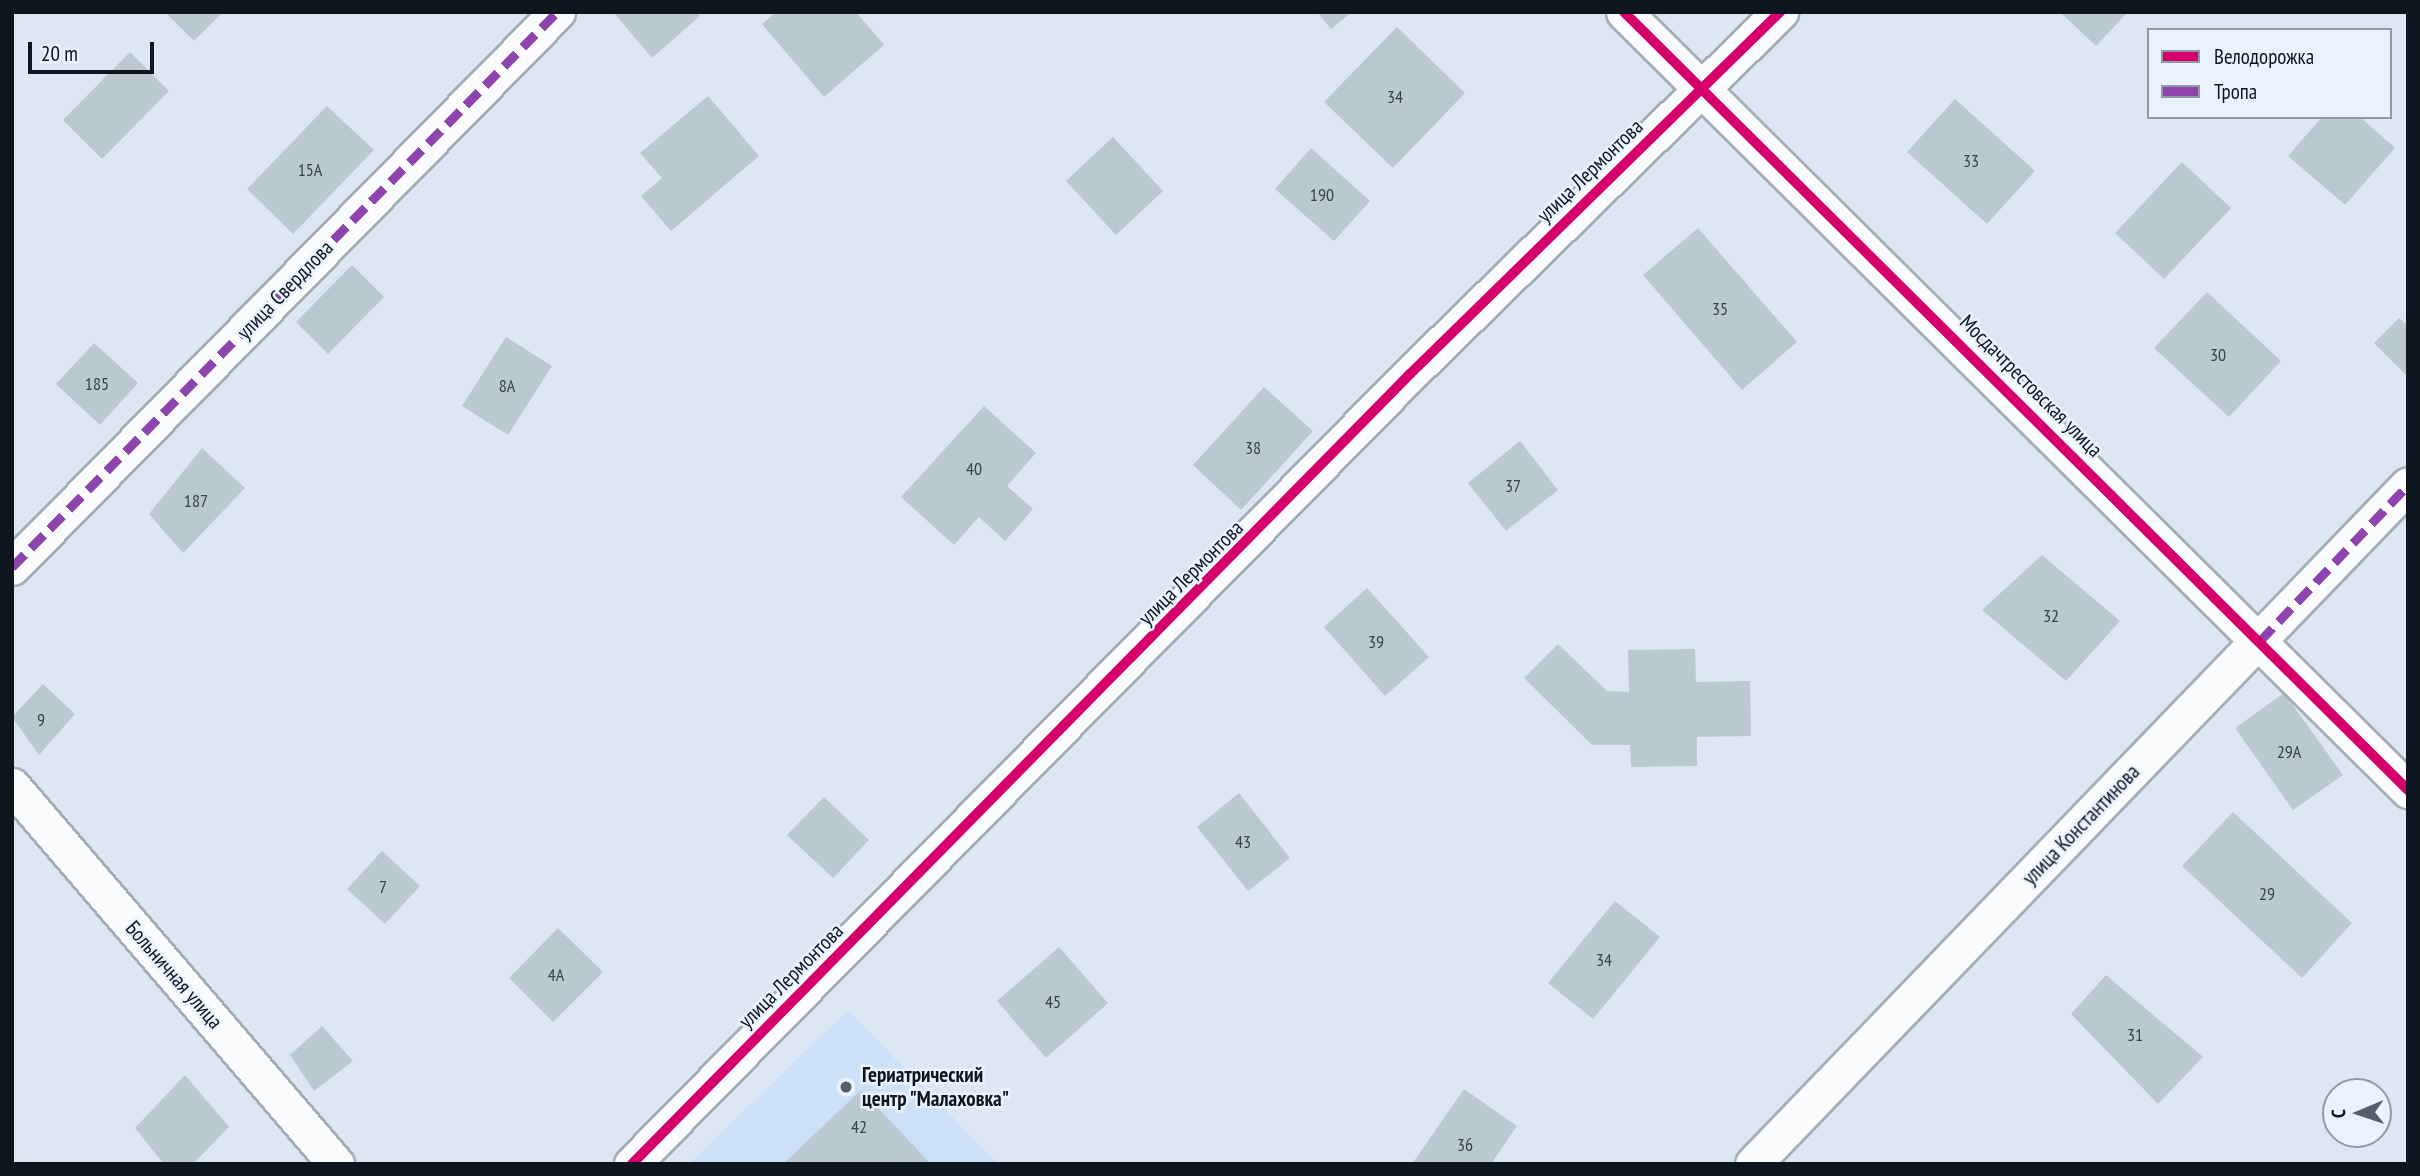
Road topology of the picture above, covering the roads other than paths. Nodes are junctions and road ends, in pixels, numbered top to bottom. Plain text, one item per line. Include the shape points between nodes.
1 (557, 12) edge
2 (1624, 12) edge
3 (1780, 12) edge
4 (1704, 87) junction
5 (2408, 485) edge
6 (12, 567) edge
7 (2260, 641) junction
8 (12, 786) edge
9 (2408, 790) edge
10 (336, 1164) edge
11 (632, 1164) edge
12 (1753, 1164) edge

1 - 6 street, улица Свердлова
2 - 4 street, Мосдачтрестовская улица
3 - 4 street, улица Лермонтова
4 - 7 street, Мосдачтрестовская улица
4 - 11 street, улица Лермонтова via 1410,374
5 - 7 street, улица Константинова
7 - 9 street, Мосдачтрестовская улица
7 - 12 street, улица Константинова
8 - 10 street, Больничная улица

